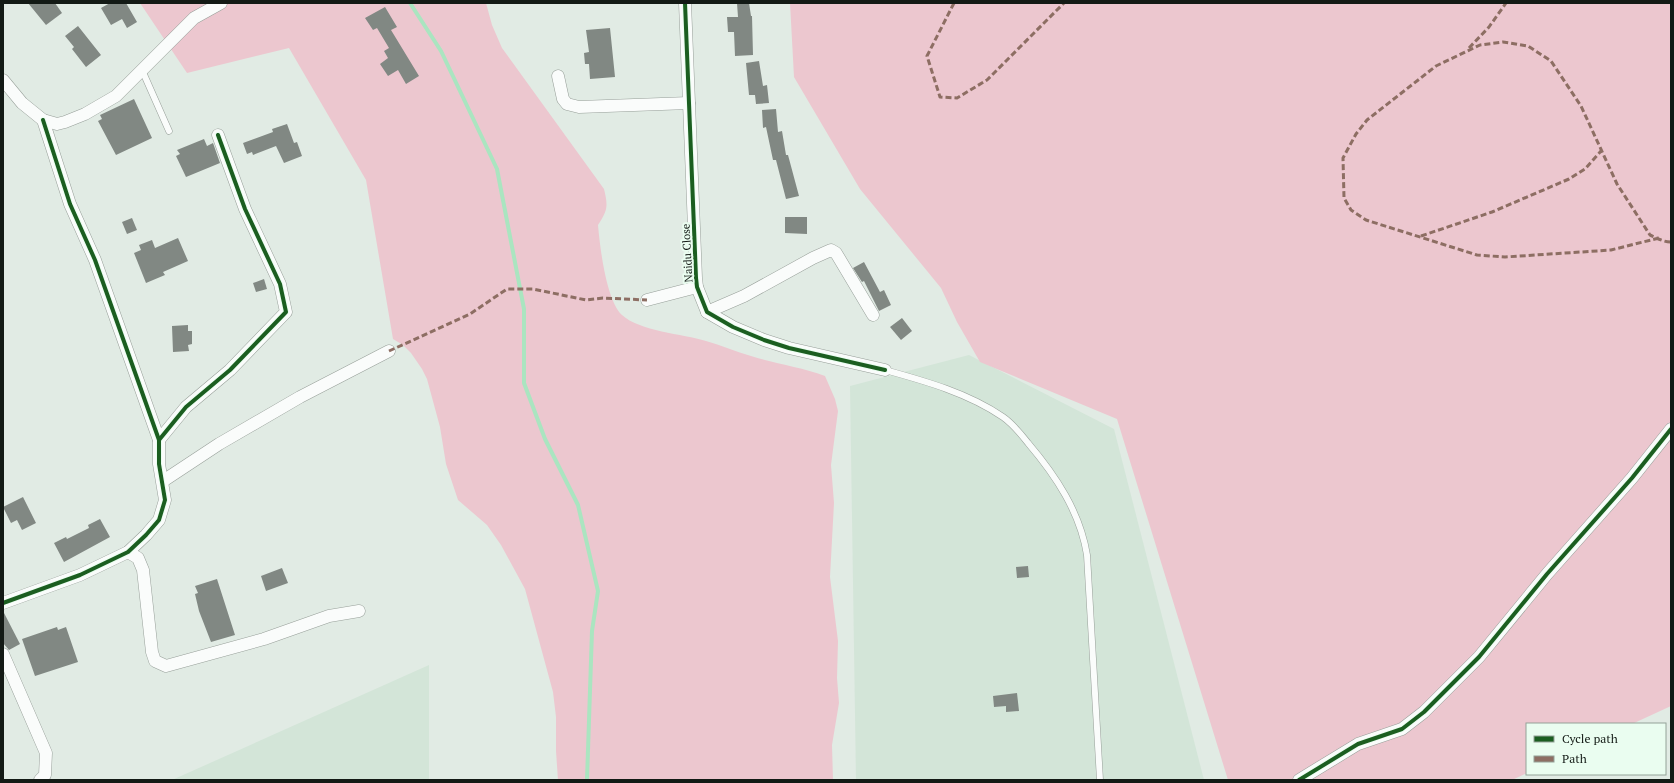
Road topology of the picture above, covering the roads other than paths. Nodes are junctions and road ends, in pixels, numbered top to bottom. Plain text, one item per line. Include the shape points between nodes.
1 (221, 3) edge
2 (685, 3) edge
3 (142, 70) junction
4 (558, 76) dead end
5 (3, 80) edge
6 (689, 103) junction
7 (43, 120) junction
8 (169, 131) dead end
9 (218, 134) dead end
10 (697, 287) junction
11 (647, 300) dead end
12 (708, 312) junction
13 (873, 315) dead end
14 (389, 351) dead end
15 (885, 370) joint
16 (1671, 430) edge
17 (159, 440) junction
18 (163, 481) junction
19 (128, 552) junction
20 (3, 603) edge
21 (359, 611) dead end
22 (3, 654) edge
23 (40, 780) edge
24 (1100, 780) edge
25 (1299, 780) edge

1 - 3 street via 194,18
2 - 6 street, Naidu Close
3 - 7 street via 116,96 85,114 57,124
3 - 8 lane
4 - 6 street via 563,99 567,104 579,107
5 - 7 street via 22,103
6 - 10 street, Naidu Close
7 - 17 street via 70,204 95,260
9 - 17 street via 245,209 280,284 286,312 230,370 186,408
10 - 11 street
10 - 12 street, Naidu Close
12 - 13 street via 831,250 836,253
12 - 15 street via 733,327 764,340
14 - 18 street via 300,397 219,444
15 - 24 lane via 953,391 1004,417 1039,456 1073,509 1084,536 1087,554
16 - 25 street via 1479,657 1424,712 1402,729 1358,744
17 - 18 street via 159,464
18 - 19 street via 164,500 159,520
19 - 20 street via 80,575
19 - 21 street via 138,558 143,570 152,652 155,661 166,666 264,639 329,616
22 - 23 street via 46,753 45,775

